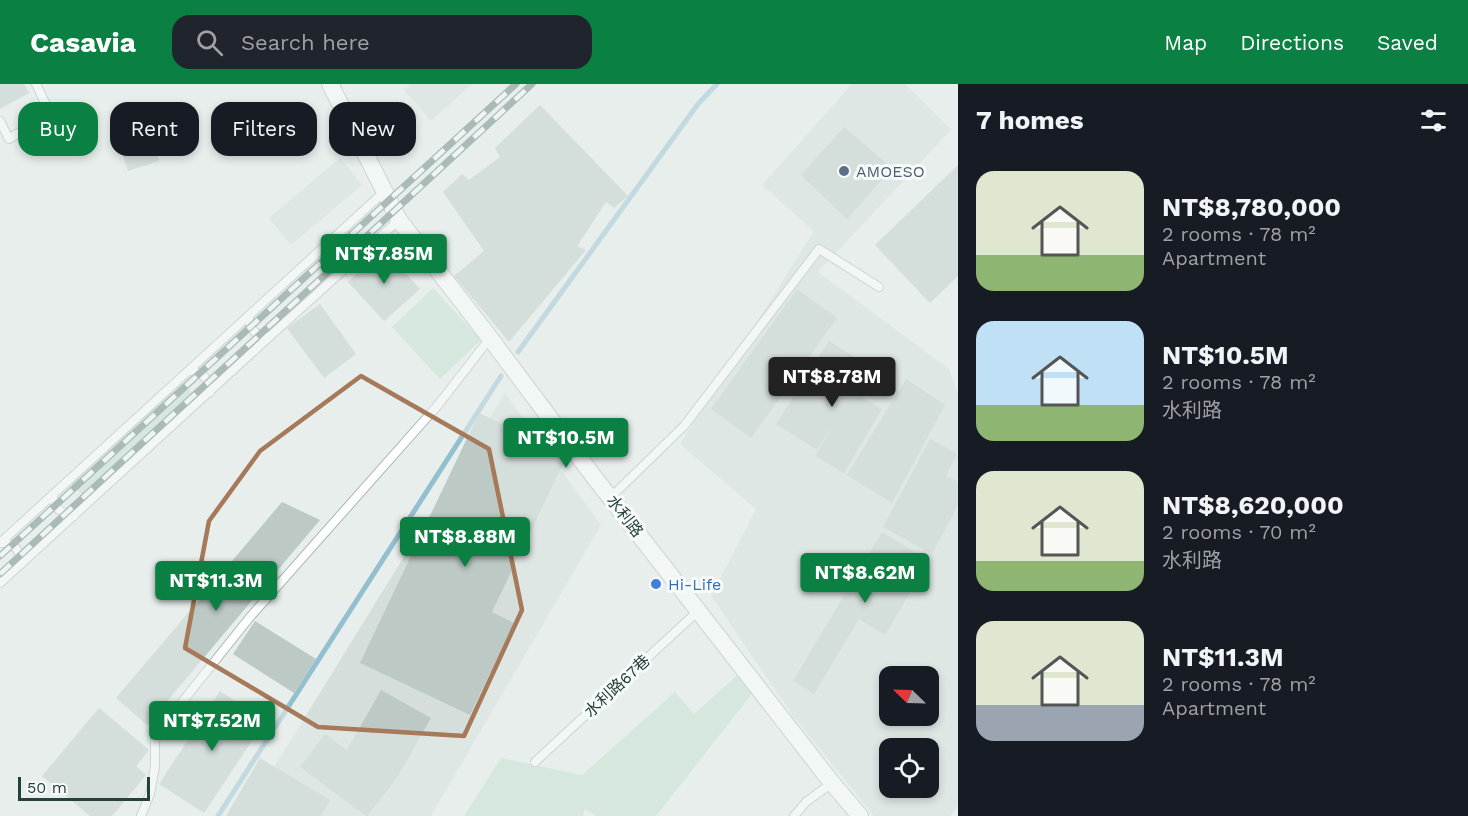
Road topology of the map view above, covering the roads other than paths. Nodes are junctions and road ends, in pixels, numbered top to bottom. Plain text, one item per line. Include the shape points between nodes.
1 (36, 84) edge
2 (330, 84) edge
3 (0, 121) edge
4 (385, 191) junction
5 (399, 220) junction
6 (879, 287) dead end
7 (249, 316) junction
8 (269, 337) junction
9 (490, 338) junction
10 (190, 371) junction
11 (210, 393) junction
12 (53, 495) junction
13 (610, 498) junction
14 (74, 516) junction
15 (0, 543) edge
16 (20, 564) junction
17 (0, 583) edge
18 (698, 611) junction
19 (535, 762) dead end
20 (832, 783) junction
21 (141, 816) edge
22 (794, 816) edge
23 (860, 816) edge

1 - 3 lane via 50,113 9,139
2 - 4 street, 水利路
4 - 5 street, 水利路
4 - 7 lane
5 - 8 lane
5 - 9 street, 水利路
6 - 13 lane via 819,249 684,426
7 - 8 lane via 252,331
7 - 10 lane
8 - 11 lane
9 - 13 street, 水利路
9 - 21 lane via 438,405 250,617 163,726 155,740 155,767
10 - 11 lane via 204,376
10 - 12 lane
11 - 14 lane
12 - 14 lane via 57,509
12 - 15 lane
13 - 18 street, 水利路
14 - 16 lane
15 - 16 lane via 17,548
16 - 17 lane
18 - 19 lane, 水利路67巷
18 - 20 street, 水利路
20 - 22 lane
20 - 23 street, 水利路

